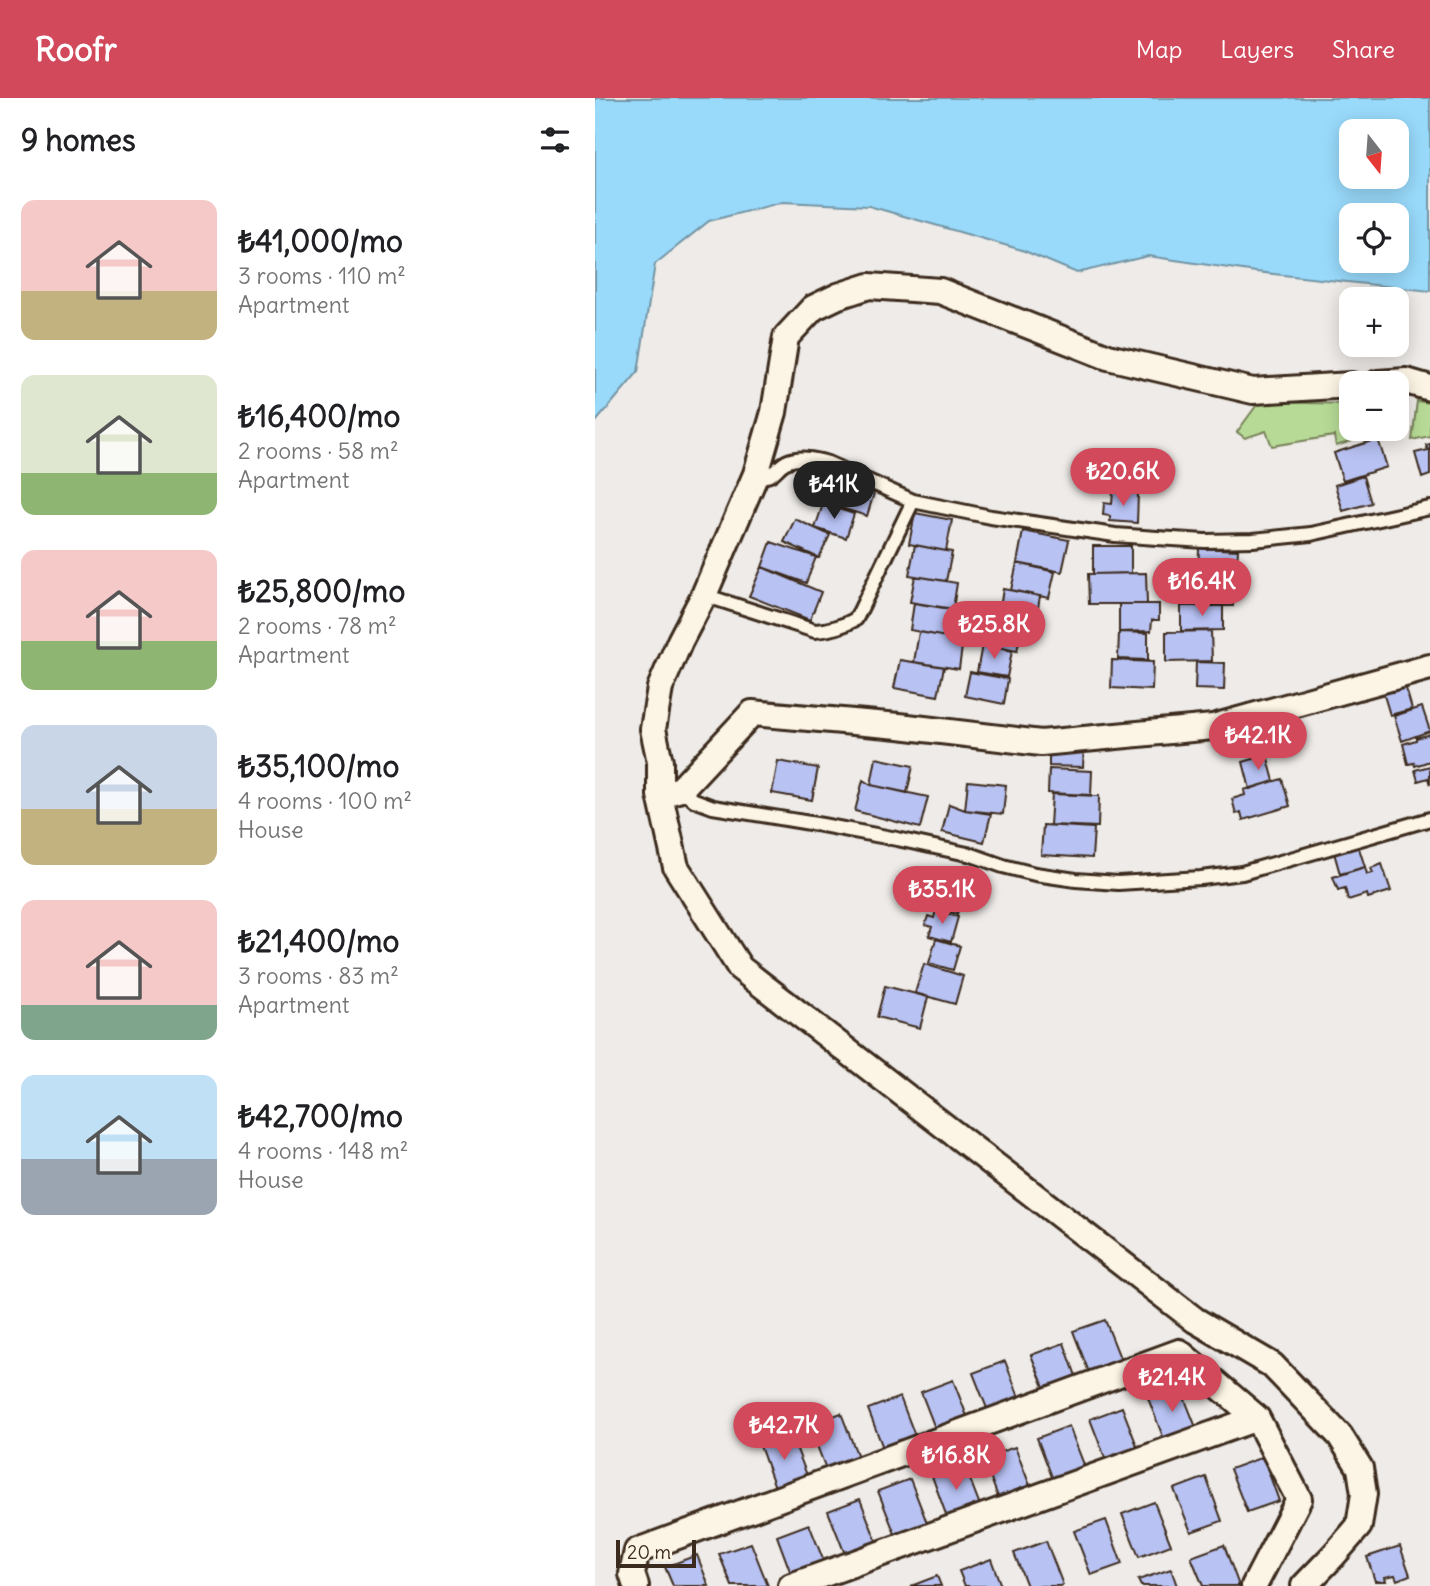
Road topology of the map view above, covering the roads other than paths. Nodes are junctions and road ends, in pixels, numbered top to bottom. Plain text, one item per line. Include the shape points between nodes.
1 (1409, 383) edge
2 (1339, 386) edge
3 (1430, 388) edge
4 (756, 474) junction
5 (913, 501) junction
6 (1430, 508) edge
7 (704, 595) junction
8 (1430, 667) edge
9 (670, 792) junction
10 (1430, 819) edge
11 (1257, 1418) junction
12 (636, 1586) edge
13 (791, 1586) edge
14 (1254, 1586) edge
15 (1304, 1586) edge

1 - 3 street
2 - 4 street via 1253,391 1108,357 940,291 869,286 813,308 786,337 774,412
4 - 5 lane via 771,475 793,460 816,460
4 - 7 street
5 - 6 lane via 1087,531 1205,541 1311,534
5 - 7 lane via 856,619 848,623 815,631
7 - 9 street via 660,688 653,729
8 - 9 street via 1213,727 1041,743 752,713
9 - 10 lane via 713,807 897,839 1035,874 1118,883 1242,873
9 - 15 street via 676,867 740,968 1195,1321 1272,1365 1340,1436 1360,1468 1364,1494 1359,1526
11 - 12 street via 1179,1352 637,1551 632,1574
11 - 13 street
11 - 14 street via 1299,1499

